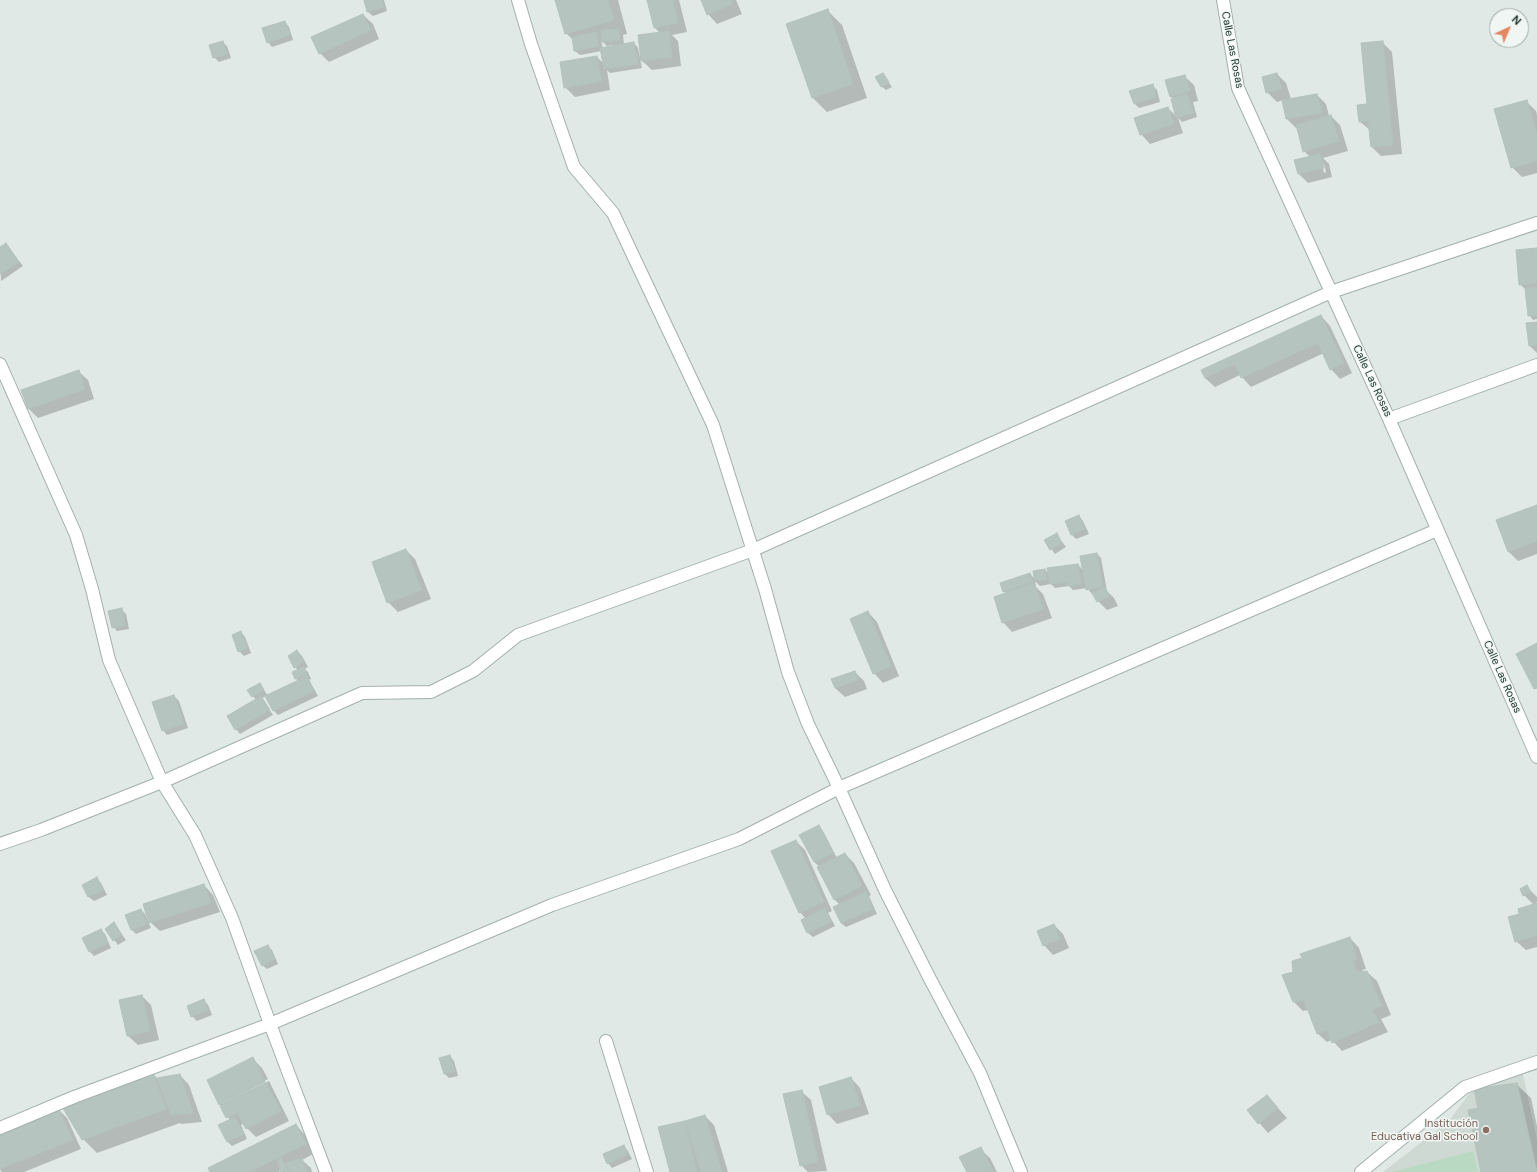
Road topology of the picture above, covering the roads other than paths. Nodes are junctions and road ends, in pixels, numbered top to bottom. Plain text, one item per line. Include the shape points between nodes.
1 (518, 0) edge
2 (1223, 0) edge
3 (1537, 223) edge
4 (1331, 292) junction
5 (0, 364) edge
6 (1537, 365) edge
7 (1389, 419) junction
8 (1438, 530) junction
9 (753, 550) junction
10 (1537, 757) edge
11 (162, 782) junction
12 (839, 788) junction
13 (0, 844) edge
14 (270, 1024) junction
15 (606, 1041) dead end
16 (1537, 1062) edge
17 (0, 1128) edge
18 (326, 1172) edge
19 (648, 1172) edge
20 (1021, 1172) edge
21 (1361, 1172) edge

1 - 9 street via 574,167 614,213 712,425
2 - 4 street, Calle Las Rosas via 1238,88
3 - 4 street
4 - 7 street, Calle Las Rosas
4 - 9 street
5 - 11 street via 76,535 109,660
6 - 7 street
7 - 8 street, Calle Las Rosas
8 - 10 street, Calle Las Rosas
8 - 12 street
9 - 11 street via 518,635 473,671 431,692 362,693
9 - 12 street via 788,672 808,724
11 - 13 street
11 - 14 street via 195,835 232,918
12 - 14 street via 739,839 552,905
12 - 20 street via 885,890 980,1073
14 - 17 street via 74,1097
14 - 18 street
15 - 19 street
16 - 21 street via 1465,1087

